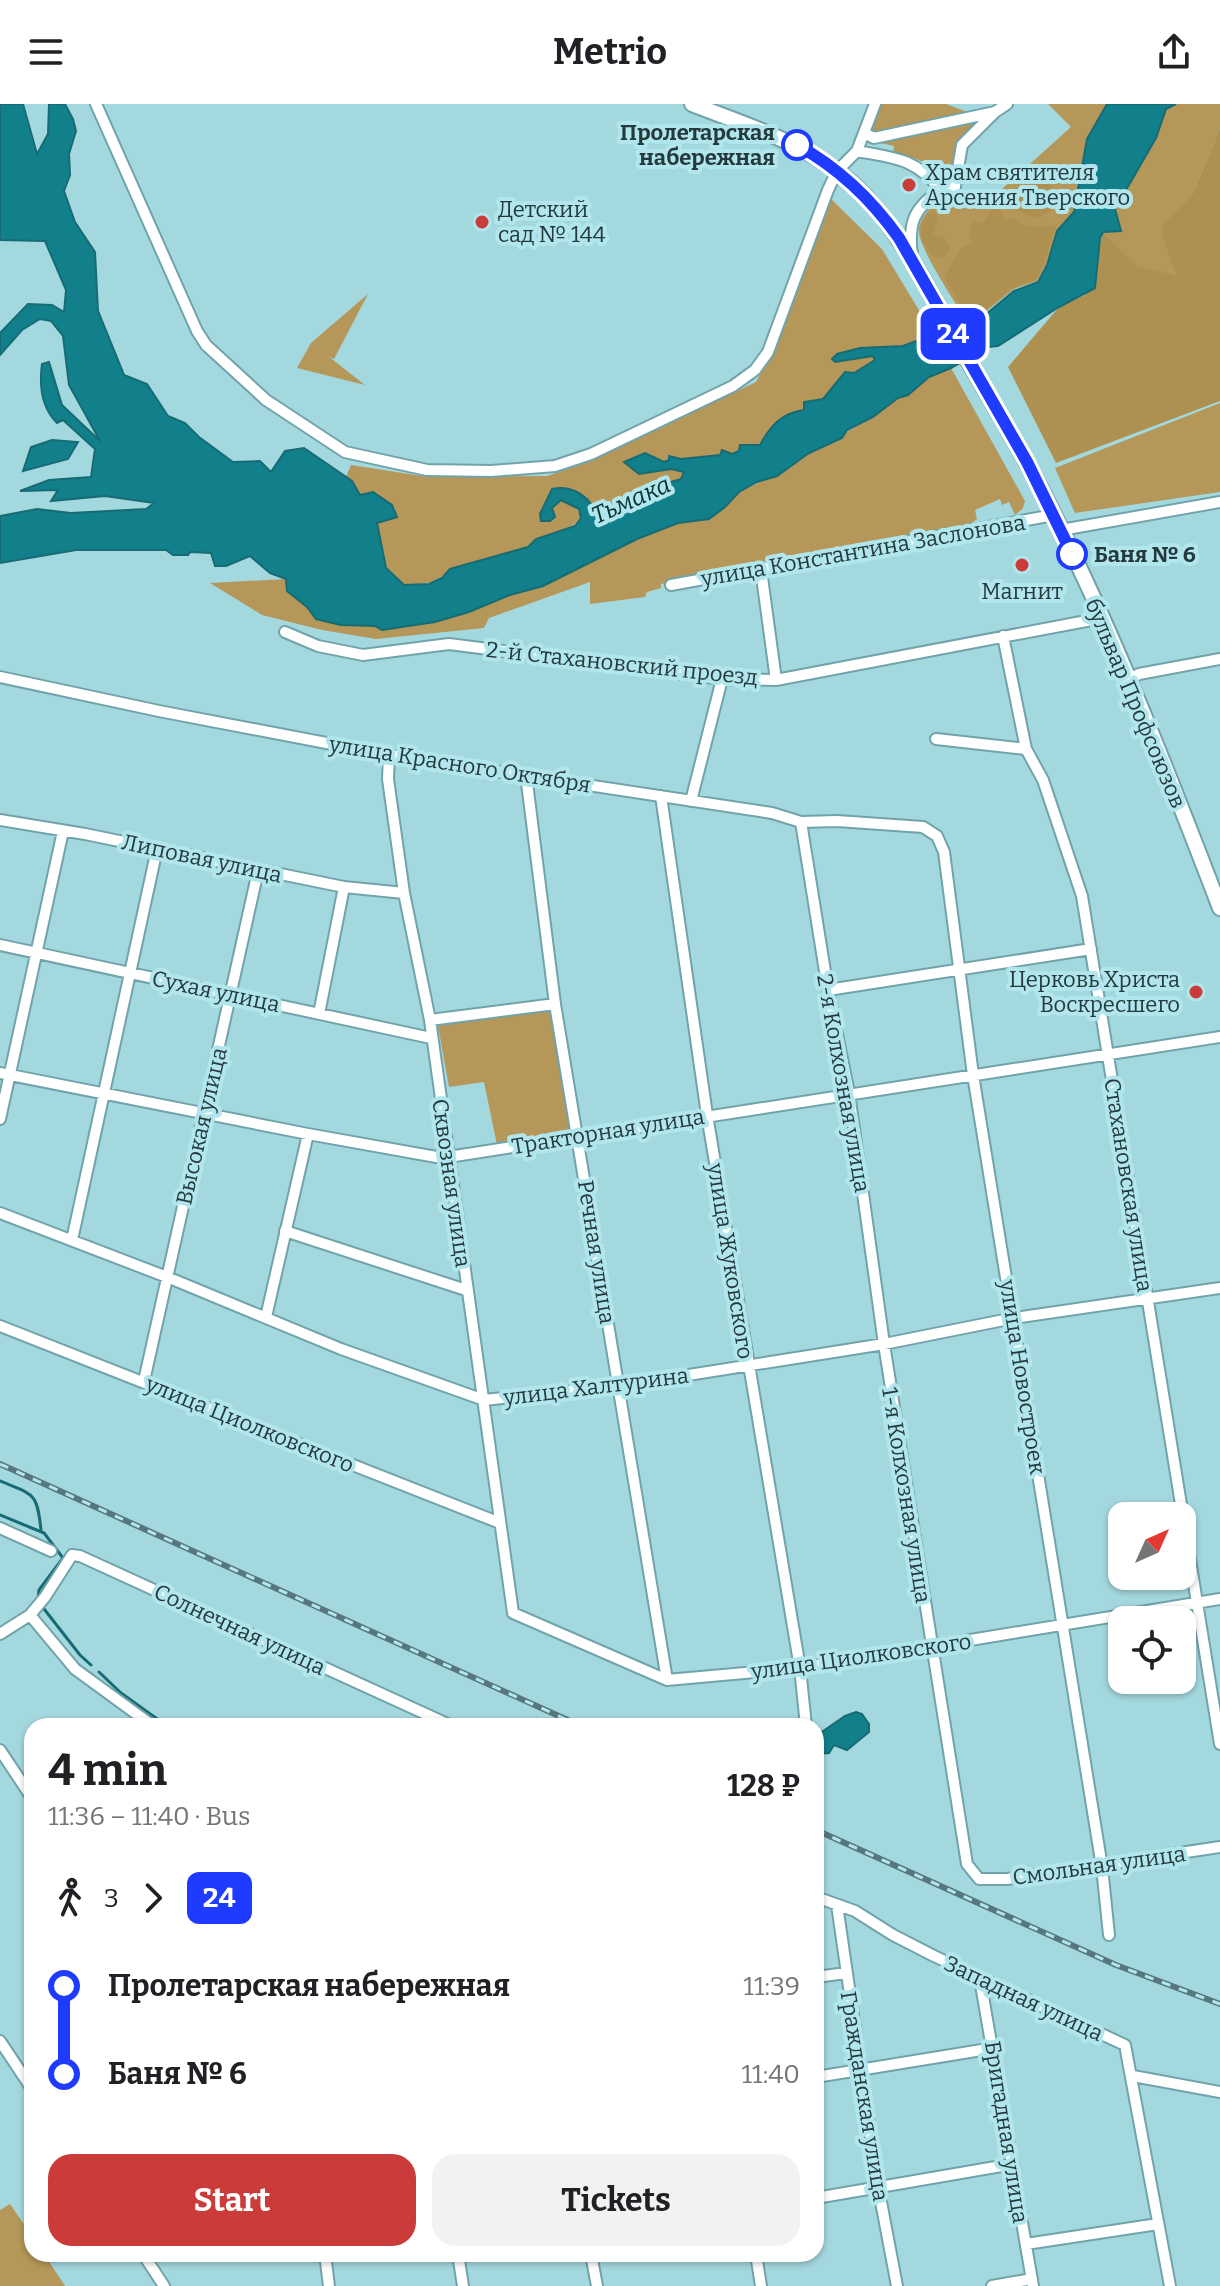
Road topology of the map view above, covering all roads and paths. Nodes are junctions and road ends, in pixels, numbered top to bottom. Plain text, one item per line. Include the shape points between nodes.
1 (96, 104) edge
2 (692, 104) edge
3 (875, 104) edge
4 (1007, 104) edge
5 (723, 110) edge
6 (995, 112) junction
7 (864, 133) junction
8 (857, 151) junction
9 (837, 171) junction
10 (941, 190) junction
11 (913, 260) junction
12 (1220, 502) edge
13 (1054, 515) junction
14 (1061, 530) junction
15 (761, 570) junction
16 (671, 585) dead end
17 (1102, 618) junction
18 (285, 632) dead end
19 (1003, 636) junction
20 (1220, 659) edge
21 (0, 677) edge
22 (722, 679) junction
23 (776, 680) junction
24 (1128, 680) junction
25 (936, 739) dead end
26 (1026, 749) junction
27 (389, 755) junction
28 (526, 775) junction
29 (661, 796) junction
30 (691, 801) junction
31 (0, 820) edge
32 (801, 822) junction
33 (923, 827) joint
34 (63, 831) junction
35 (157, 849) junction
36 (258, 871) junction
37 (344, 887) junction
38 (404, 893) junction
39 (1220, 908) edge
40 (0, 945) edge
41 (1091, 949) junction
42 (36, 953) junction
43 (960, 971) junction
44 (130, 973) junction
45 (828, 990) junction
46 (230, 994) junction
47 (555, 1004) junction
48 (319, 1014) junction
49 (430, 1020) junction
50 (1220, 1037) edge
51 (431, 1038) junction
52 (1109, 1053) junction
53 (5, 1074) edge
54 (973, 1075) junction
55 (104, 1092) junction
56 (849, 1093) junction
57 (204, 1114) junction
58 (707, 1115) junction
59 (0, 1119) edge
60 (308, 1134) junction
61 (578, 1137) junction
62 (451, 1156) junction
63 (0, 1213) edge
64 (285, 1231) junction
65 (72, 1240) junction
66 (167, 1277) junction
67 (1220, 1288) edge
68 (466, 1290) junction
69 (1147, 1300) junction
70 (266, 1317) junction
71 (1014, 1318) junction
72 (0, 1326) edge
73 (884, 1344) junction
74 (747, 1366) junction
75 (144, 1381) junction
76 (619, 1386) junction
77 (484, 1400) junction
78 (500, 1523) junction
79 (0, 1528) edge
80 (51, 1551) dead end
81 (1220, 1599) edge
82 (1197, 1603) junction
83 (34, 1611) junction
84 (513, 1613) joint
85 (1063, 1626) junction
86 (0, 1634) edge
87 (931, 1646) junction
88 (800, 1668) junction
89 (667, 1680) junction
90 (142, 1718) edge
91 (432, 1718) edge
92 (805, 1718) edge
93 (1220, 1744) edge
94 (0, 1750) edge
95 (24, 1786) edge
96 (1220, 1847) edge
97 (1102, 1867) junction
98 (979, 1879) joint
99 (824, 1900) edge
100 (837, 1905) junction
101 (1109, 1935) dead end
102 (846, 1973) junction
103 (824, 1976) edge
104 (980, 1979) junction
105 (0, 2041) edge
106 (994, 2048) junction
107 (862, 2068) junction
108 (824, 2075) edge
109 (1133, 2076) junction
110 (24, 2077) edge
111 (1220, 2092) edge
112 (1013, 2164) junction
113 (878, 2186) junction
114 (824, 2196) edge
115 (1158, 2224) junction
116 (1026, 2244) junction
117 (148, 2262) edge
118 (326, 2262) edge
119 (459, 2262) edge
120 (592, 2262) edge
121 (757, 2262) edge
122 (1033, 2283) edge
123 (164, 2286) edge
124 (329, 2286) edge
125 (463, 2286) edge
126 (597, 2286) edge
127 (761, 2286) edge
128 (897, 2286) edge
129 (992, 2286) edge
130 (1170, 2286) edge

1 - 9 street via 206,345 266,400 345,452 427,470 555,466 591,454 748,376 768,352
2 - 5 main road, бульвар Профсоюзов
3 - 7 street
4 - 6 street
5 - 9 main road, бульвар Профсоюзов
6 - 7 street via 874,138
6 - 10 street via 962,145 954,192
7 - 8 street
8 - 9 street
8 - 10 street via 908,161
9 - 11 main road, бульвар Профсоюзов via 877,210
10 - 11 street via 912,220
11 - 13 main road, бульвар Профсоюзов
12 - 14 street
13 - 14 main road, бульвар Профсоюзов
13 - 15 street, улица Константина Заслонова
14 - 17 main road, бульвар Профсоюзов
15 - 16 street, улица Константина Заслонова
15 - 23 street
17 - 19 street, 2-й Стахановский проезд
17 - 24 main road, бульвар Профсоюзов
18 - 22 street, 2-й Стахановский проезд via 318,646 363,655 449,644
19 - 23 street, 2-й Стахановский проезд
19 - 26 street, Стахановская улица
20 - 24 street
21 - 27 street, улица Красного Октября
22 - 23 street, 2-й Стахановский проезд
22 - 30 street
24 - 39 main road, бульвар Профсоюзов
25 - 26 street
26 - 41 street, Стахановская улица via 1078,876
27 - 28 street, улица Красного Октября
27 - 38 street, Сквозная улица
28 - 29 street, улица Красного Октября
28 - 47 street, Речная улица
29 - 30 street, улица Красного Октября
29 - 58 street, улица Жуковского
30 - 32 street, улица Красного Октября
31 - 34 street, Липовая улица
32 - 33 street, улица Красного Октября
32 - 45 street, 2-я Колхозная улица
33 - 43 street, улица Новостроек via 937,836 944,852
34 - 35 street, Липовая улица
34 - 42 street
35 - 36 street, Липовая улица
35 - 44 street
36 - 37 street, Липовая улица
36 - 46 street, Высокая улица
37 - 38 street, Липовая улица
37 - 48 street
38 - 49 street, Сквозная улица
40 - 42 street, Сухая улица
41 - 43 street
41 - 52 street, Стахановская улица
42 - 44 street, Сухая улица
42 - 53 street
43 - 45 street
43 - 54 street, улица Новостроек
44 - 46 street, Сухая улица
44 - 55 street
45 - 56 street, 2-я Колхозная улица
46 - 48 street, Сухая улица
46 - 57 street, Высокая улица
47 - 49 street
47 - 61 street, Речная улица
48 - 51 street, Сухая улица
49 - 51 street, Сквозная улица
50 - 52 street, Тракторная улица
51 - 62 street, Сквозная улица
52 - 54 street, Тракторная улица
52 - 69 street, Стахановская улица
53 - 55 street, Тракторная улица
53 - 59 street
54 - 56 street, Тракторная улица
54 - 71 street, улица Новостроек
55 - 57 street, Тракторная улица
55 - 65 street
56 - 58 street, Тракторная улица
56 - 73 street, 2-я Колхозная улица
57 - 60 street, Тракторная улица
57 - 66 street, Высокая улица
58 - 61 street, Тракторная улица
58 - 74 street, улица Жуковского
60 - 62 street, Тракторная улица
60 - 64 street
61 - 62 street, Тракторная улица
61 - 76 street, Речная улица
62 - 68 street, Сквозная улица
63 - 65 street, улица Халтурина
64 - 68 street
64 - 70 street
65 - 66 street, улица Халтурина
66 - 70 street, улица Халтурина
66 - 75 street, Высокая улица
67 - 69 street, улица Халтурина
68 - 77 street, Сквозная улица
69 - 71 street, улица Халтурина
69 - 82 street, Стахановская улица
70 - 77 street, улица Халтурина
71 - 73 street, улица Халтурина
71 - 85 street, улица Новостроек
72 - 75 street, улица Циолковского
73 - 74 street, улица Халтурина
73 - 87 street, 1-я Колхозная улица
74 - 76 street, улица Халтурина
74 - 88 street, улица Жуковского
75 - 78 street, улица Циолковского
76 - 77 street, улица Халтурина
76 - 89 street, Речная улица
77 - 78 street, Сквозная улица
78 - 84 street, Сквозная улица
79 - 80 street
81 - 82 street, улица Циолковского
82 - 85 street, улица Циолковского
82 - 93 street, Стахановская улица
83 - 86 street
83 - 90 street via 75,1669
83 - 91 street, Солнечная улица via 72,1555 80,1556
84 - 89 street, улица Циолковского
85 - 87 street, улица Циолковского
85 - 97 street, улица Новостроек
87 - 88 street, улица Циолковского
87 - 98 street, 1-я Колхозная улица via 967,1864
88 - 89 street, улица Циолковского
88 - 92 street, улица Жуковского
94 - 95 street
96 - 97 street, Смольная улица
97 - 98 street, Смольная улица
97 - 101 street, улица Новостроек
99 - 100 street, Западная улица
100 - 102 street, Гражданская улица
100 - 104 street, Западная улица
102 - 103 street
102 - 107 street, Гражданская улица
104 - 106 street, Бригадная улица
104 - 109 street, Западная улица via 1125,2045
105 - 110 street
106 - 107 street
106 - 112 street, Бригадная улица
107 - 108 street
107 - 113 street, Гражданская улица
109 - 111 street
109 - 115 street
112 - 113 street
112 - 116 street, Бригадная улица
113 - 114 street
113 - 128 street, Гражданская улица
115 - 116 street
115 - 130 street
116 - 122 street, Бригадная улица
117 - 123 street
118 - 124 street
119 - 125 street
120 - 126 street
121 - 127 street
122 - 129 street

